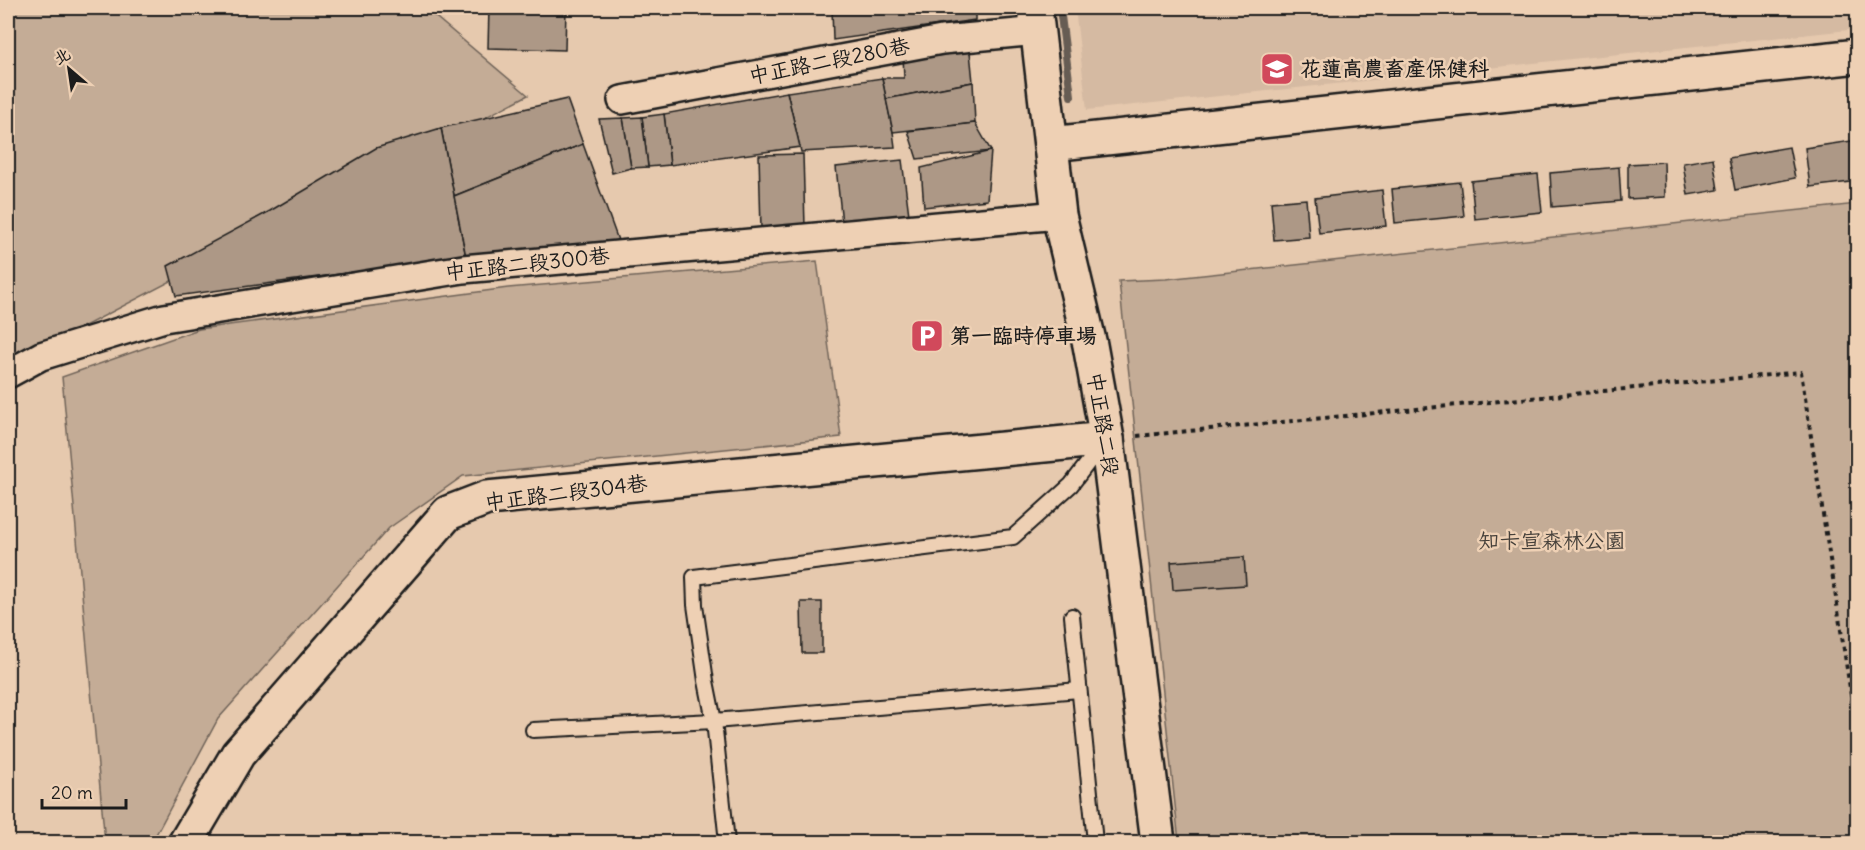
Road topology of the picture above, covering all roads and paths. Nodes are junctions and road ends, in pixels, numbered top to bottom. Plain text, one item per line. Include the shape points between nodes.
1 (1036, 19) edge
2 (1857, 56) edge
3 (622, 100) dead end
4 (1051, 144) junction
5 (1059, 215) junction
6 (8, 374) edge
7 (1107, 439) junction
8 (1072, 616) dead end
9 (1079, 690) junction
10 (714, 721) junction
11 (533, 730) dead end
12 (1857, 740) edge
13 (186, 843) edge
14 (727, 843) edge
15 (1095, 843) edge
16 (1158, 843) edge

1 - 3 street, 中正路二段280巷
1 - 4 street, 中正路二段
2 - 4 street
4 - 5 street, 中正路二段
5 - 6 street, 中正路二段300巷 via 462,269 164,318 41,356
5 - 7 street, 中正路二段 via 1090,345
7 - 10 lane via 1071,485 1013,537 694,577
7 - 12 path via 1801,372
7 - 13 street, 中正路二段304巷 via 487,498 448,513 238,754
7 - 16 street, 中正路二段
8 - 9 lane
9 - 10 lane
9 - 15 lane
10 - 11 lane
10 - 14 lane

